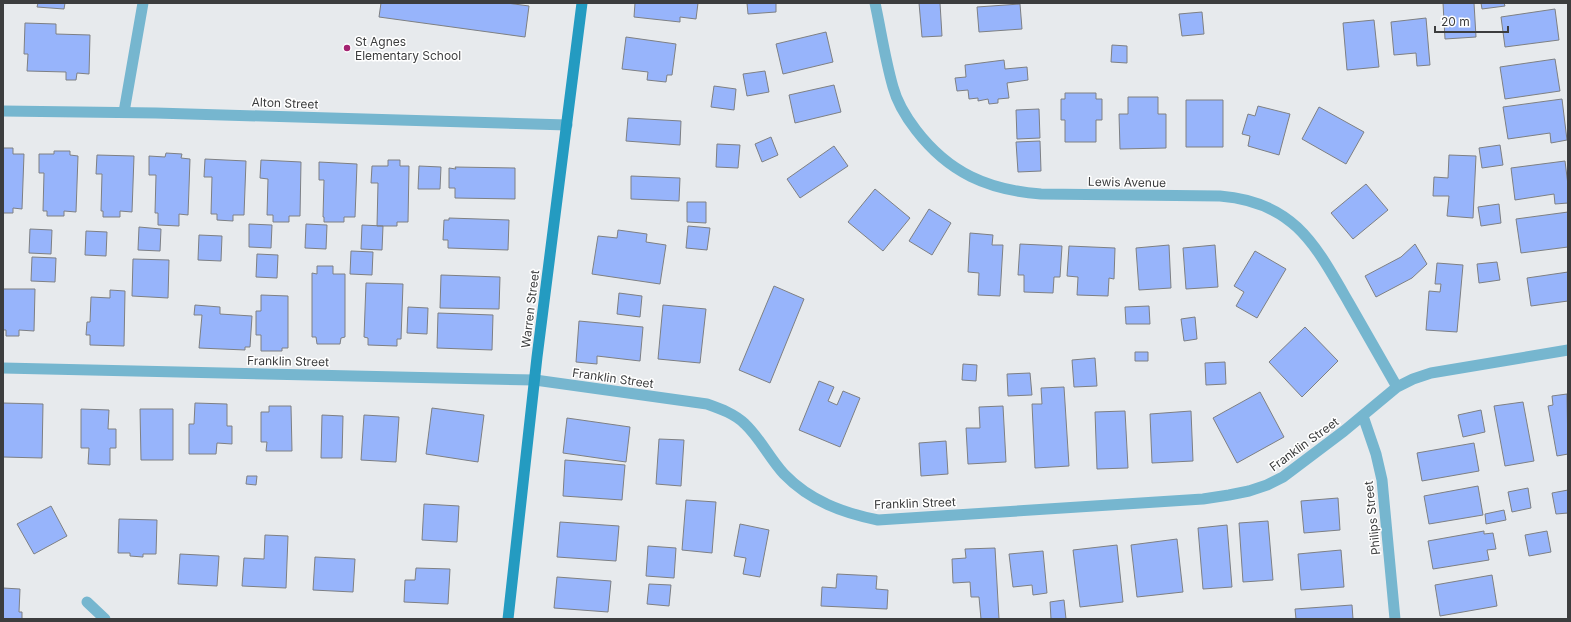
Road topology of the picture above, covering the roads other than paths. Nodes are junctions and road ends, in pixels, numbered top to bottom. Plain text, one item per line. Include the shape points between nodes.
1 (143, 3) edge
2 (582, 3) edge
3 (875, 3) edge
4 (3, 111) edge
5 (124, 112) junction
6 (567, 125) junction
7 (1568, 350) edge
8 (3, 368) edge
9 (535, 380) junction
10 (1397, 387) junction
11 (1363, 416) junction
12 (87, 602) dead end
13 (105, 619) edge
14 (508, 619) edge
15 (1395, 619) edge

1 - 5 street
2 - 6 main road, Warren Street
3 - 10 street, Lewis Avenue via 893,87 900,105 925,141 947,163 987,184 1019,192 1238,197 1264,206 1295,225 1321,255
4 - 5 street, Alton Street
5 - 6 street, Alton Street
6 - 9 main road, Warren Street
7 - 10 street, Franklin Street via 1431,373
8 - 9 street, Franklin Street
9 - 11 street, Franklin Street via 707,404 720,409 745,423 784,474 809,495 851,514 878,520 1229,496 1267,485 1283,477
9 - 14 main road, Warren Street
10 - 11 street, Franklin Street
11 - 15 street, Philips Street via 1382,480
12 - 13 street

